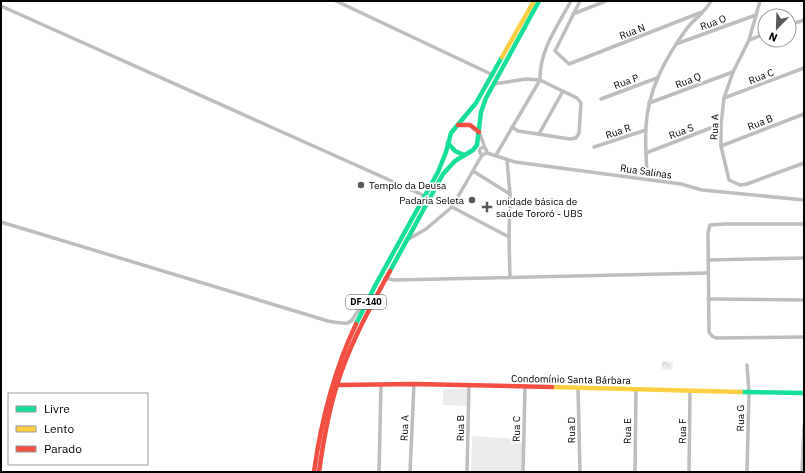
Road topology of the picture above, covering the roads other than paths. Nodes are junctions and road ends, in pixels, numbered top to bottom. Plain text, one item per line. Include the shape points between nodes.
1 (336, 1) edge
2 (534, 1) edge
3 (540, 1) edge
4 (571, 1) edge
5 (580, 1) edge
6 (606, 1) edge
7 (711, 1) edge
8 (760, 1) edge
9 (1, 6) edge
10 (702, 12) junction
11 (573, 14) junction
12 (756, 15) junction
13 (757, 37) edge
14 (749, 40) junction
15 (675, 44) junction
16 (804, 68) edge
17 (733, 72) junction
18 (493, 75) junction
19 (657, 78) junction
20 (540, 80) junction
21 (494, 84) junction
22 (563, 91) junction
23 (724, 98) junction
24 (601, 99) dead end
25 (649, 103) junction
26 (804, 114) edge
27 (722, 124) junction
28 (457, 125) junction
29 (512, 127) junction
30 (646, 130) junction
31 (479, 132) junction
32 (539, 134) junction
33 (448, 143) junction
34 (721, 146) junction
35 (594, 147) dead end
36 (485, 148) junction
37 (470, 152) junction
38 (487, 153) junction
39 (646, 153) junction
40 (481, 154) junction
41 (464, 155) junction
42 (496, 155) junction
43 (507, 160) junction
44 (804, 162) edge
45 (473, 171) junction
46 (647, 172) dead end
47 (510, 194) junction
48 (425, 196) junction
49 (804, 200) edge
50 (452, 207) junction
51 (1, 222) edge
52 (804, 224) edge
53 (509, 237) junction
54 (405, 242) junction
55 (804, 258) edge
56 (708, 260) junction
57 (708, 273) junction
58 (510, 277) junction
59 (385, 278) junction
60 (708, 299) junction
61 (804, 300) edge
62 (365, 304) junction
63 (804, 337) edge
64 (747, 365) dead end
65 (414, 384) junction
66 (337, 385) junction
67 (381, 385) junction
68 (469, 385) junction
69 (525, 386) junction
70 (578, 388) junction
71 (636, 389) junction
72 (690, 391) junction
73 (749, 392) junction
74 (804, 393) edge
75 (804, 426) edge
76 (314, 472) edge
77 (319, 472) edge
78 (379, 472) edge
79 (410, 472) edge
80 (468, 472) edge
81 (523, 472) edge
82 (580, 472) edge
83 (635, 472) edge
84 (689, 472) edge
85 (747, 472) edge
86 (802, 472) edge

1 - 18 street
2 - 18 main road, DF-140
3 - 21 main road
4 - 20 street via 548,44 540,69
5 - 11 street
6 - 11 street
7 - 10 street
8 - 12 street, Rua A
9 - 48 street
10 - 11 street, Rua N via 569,64 555,51
10 - 15 street
12 - 14 street, Rua A
12 - 15 street, Rua O
13 - 14 street
14 - 17 street, Rua A
15 - 19 street
16 - 23 street, Rua C
17 - 23 street, Rua A
17 - 25 street, Rua Q
18 - 28 main road, DF-140 via 476,103
19 - 24 street, Rua P
19 - 25 street
20 - 21 street
20 - 22 street
20 - 29 street
21 - 31 main road via 483,105
22 - 32 street
22 - 32 street via 581,103 579,133 576,138 570,140
23 - 27 street, Rua A
25 - 30 street
26 - 34 street, Rua B
27 - 34 street, Rua A
27 - 39 street, Rua S
28 - 31 main road via 469,125
28 - 33 main road, DF-140
29 - 32 street via 518,131
29 - 42 street
30 - 35 street, Rua R
30 - 39 street
31 - 36 street
31 - 37 main road via 477,145
33 - 41 main road via 455,151
33 - 48 main road, DF-140 via 440,168
34 - 44 street, Rua A via 729,180 740,185
36 - 38 street
36 - 40 street via 481,149
37 - 40 street
37 - 41 main road, DF-140
38 - 40 street
38 - 42 street, Rua Salinas
39 - 46 street
40 - 45 street
41 - 54 main road, DF-140 via 443,174
42 - 43 street, Rua Salinas
43 - 47 street
43 - 49 street, Rua Salinas via 681,184 702,190
45 - 47 street
45 - 50 street
47 - 53 street
48 - 62 main road, DF-140
50 - 53 street
50 - 54 street via 426,229
51 - 62 street via 328,321 350,323 362,304
52 - 56 street via 710,226
53 - 58 street
54 - 59 main road, DF-140
55 - 56 street
56 - 57 street
57 - 58 street
57 - 60 street
58 - 59 street via 394,280
59 - 66 main road, DF-140 via 358,331
60 - 61 street
60 - 63 street via 709,332 716,338
62 - 76 main road, DF-140 via 332,383
64 - 73 street, Rua G
65 - 67 main road, Condomínio Santa Bárbara
65 - 68 main road, Condomínio Santa Bárbara
65 - 79 street, Rua A
66 - 67 main road, Condomínio Santa Bárbara
66 - 77 main road, DF-140
67 - 78 street
68 - 69 main road, Condomínio Santa Bárbara
68 - 80 street, Rua B
69 - 70 main road, Condomínio Santa Bárbara
69 - 81 street, Rua C
70 - 71 main road, Condomínio Santa Bárbara
70 - 82 street, Rua D
71 - 72 main road, Condomínio Santa Bárbara
71 - 83 street, Rua E
72 - 73 main road, Condomínio Santa Bárbara
72 - 84 street, Rua F
73 - 74 main road, Condomínio Santa Bárbara
73 - 85 street, Rua G
75 - 86 street

